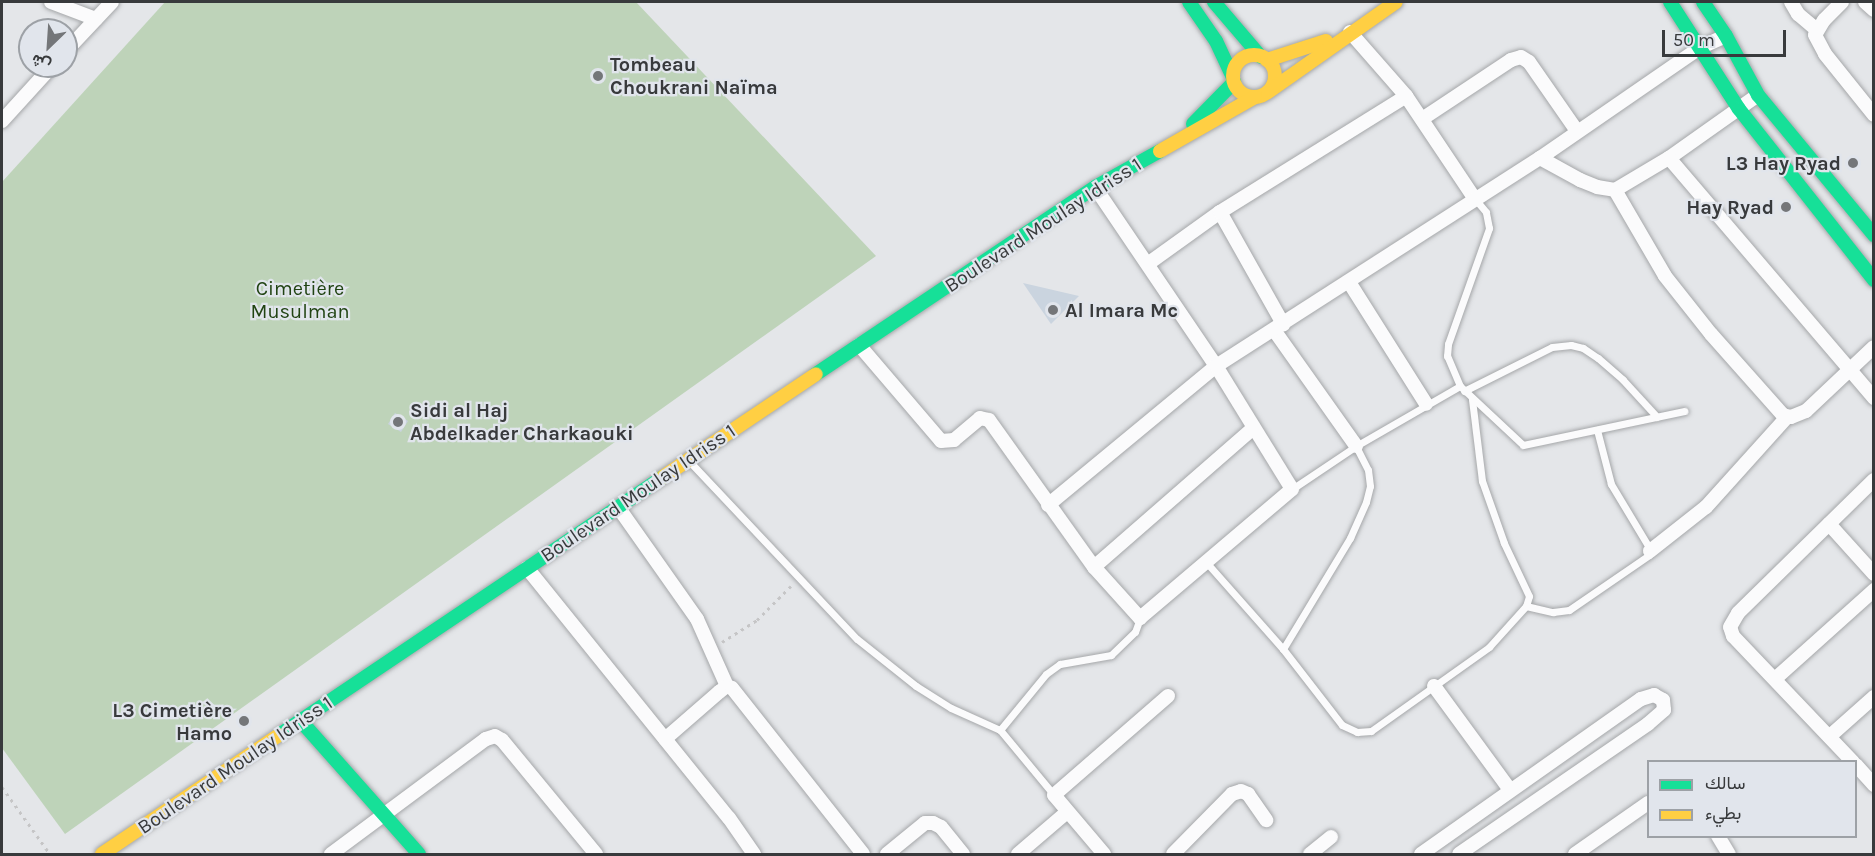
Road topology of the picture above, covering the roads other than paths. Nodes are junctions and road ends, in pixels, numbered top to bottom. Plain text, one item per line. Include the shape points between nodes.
1 (51, 2) edge
2 (112, 2) edge
3 (1189, 2) edge
4 (1214, 2) edge
5 (1396, 2) edge
6 (1670, 2) edge
7 (1703, 2) edge
8 (1791, 2) edge
9 (1842, 2) edge
10 (1865, 2) edge
11 (1874, 10) edge
12 (96, 19) junction
13 (1816, 29) junction
14 (1350, 32) junction
15 (1726, 36) junction
16 (78, 38) edge
17 (1701, 48) junction
18 (1264, 58) junction
19 (41, 78) edge
20 (1234, 79) junction
21 (1261, 94) junction
22 (1758, 95) junction
23 (1406, 96) junction
24 (1739, 109) junction
25 (1874, 115) edge
26 (1422, 119) junction
27 (2, 121) edge
28 (1577, 131) junction
29 (1178, 139) junction
30 (1540, 158) junction
31 (1669, 158) junction
32 (1095, 187) junction
33 (1615, 190) junction
34 (1475, 199) junction
35 (1220, 212) junction
36 (1874, 235) edge
37 (1149, 263) junction
38 (1874, 280) edge
39 (1349, 282) junction
40 (1279, 327) junction
41 (859, 345) junction
42 (1874, 347) edge
43 (1216, 366) junction
44 (1851, 370) junction
45 (1462, 388) junction
46 (1874, 398) edge
47 (1472, 399) junction
48 (1426, 404) junction
49 (1684, 411) dead end
50 (1657, 417) junction
51 (1787, 417) junction
52 (1252, 429) junction
53 (1597, 430) junction
54 (1356, 446) junction
55 (688, 460) junction
56 (1874, 480) edge
57 (1292, 489) junction
58 (1048, 505) junction
59 (618, 507) junction
60 (1829, 524) junction
61 (1650, 551) junction
62 (1206, 562) junction
63 (1094, 567) junction
64 (527, 568) junction
65 (1874, 574) edge
66 (1874, 590) edge
67 (1526, 606) junction
68 (1140, 618) junction
69 (1283, 649) junction
70 (1776, 678) junction
71 (727, 686) junction
72 (1434, 686) junction
73 (1168, 696) dead end
74 (1874, 697) edge
75 (300, 720) junction
76 (1000, 730) junction
77 (1830, 736) junction
78 (665, 740) junction
79 (1575, 746) junction
80 (1851, 760) edge
81 (1589, 765) junction
82 (1857, 766) edge
83 (1522, 782) junction
84 (1874, 785) edge
85 (1510, 790) junction
86 (1054, 795) junction
87 (1534, 803) junction
88 (1647, 804) edge
89 (1068, 812) junction
90 (385, 814) junction
91 (1266, 820) dead end
92 (1331, 837) dead end
93 (1439, 850) edge
94 (102, 855) edge
95 (331, 855) edge
96 (419, 855) edge
97 (596, 855) edge
98 (754, 855) edge
99 (863, 855) edge
100 (887, 855) edge
101 (963, 855) edge
102 (1018, 855) edge
103 (1104, 855) edge
104 (1173, 855) edge
105 (1310, 855) edge
106 (1421, 855) edge
107 (1459, 855) edge
108 (1575, 855) edge

1 - 12 street
2 - 12 street
3 - 20 main road via 1216,41
4 - 18 main road
5 - 14 main road
6 - 17 main road
7 - 15 main road
8 - 13 street via 1798,14
9 - 13 street
10 - 11 street
12 - 16 street
13 - 25 street via 1818,43
14 - 18 main road via 1299,51
14 - 21 main road, Boulevard Moulay Idriss 1
14 - 23 street
15 - 17 street
15 - 22 main road
17 - 24 main road
17 - 28 street
18 - 20 main road via 1242,60
18 - 21 main road via 1274,80
19 - 27 street
20 - 21 main road via 1242,93
20 - 29 main road, Boulevard Moulay Idriss 1
21 - 29 main road, Boulevard Moulay Idriss 1
22 - 24 street
22 - 36 main road
23 - 26 street
23 - 35 street
24 - 31 street
24 - 38 main road
26 - 28 street via 1521,57 1529,62
26 - 34 street
28 - 30 street
29 - 32 main road, Boulevard Moulay Idriss 1
30 - 33 street via 1597,188
30 - 34 street
31 - 33 street
31 - 44 street
32 - 37 street
32 - 41 main road, Boulevard Moulay Idriss 1
33 - 51 street via 1665,276 1711,334
34 - 39 street
34 - 45 lane via 1486,212 1489,228 1447,356
35 - 37 street
35 - 40 street
37 - 43 street
39 - 40 street
39 - 48 street
40 - 43 street
40 - 54 street
41 - 55 main road, Boulevard Moulay Idriss 1
41 - 58 street via 941,441 954,440 980,418 989,420
42 - 44 street
43 - 52 street
43 - 58 street
44 - 46 street
44 - 51 street via 1806,411
45 - 47 lane
45 - 48 lane
45 - 50 lane via 1552,347 1571,345 1598,358
47 - 53 lane via 1523,445
47 - 67 lane via 1482,482 1529,596
48 - 54 lane
49 - 50 lane
50 - 53 lane
51 - 61 street via 1706,507
52 - 57 street
52 - 63 street
53 - 61 lane via 1611,484
54 - 57 lane
54 - 69 lane via 1368,470 1366,502 1350,538
55 - 59 main road, Boulevard Moulay Idriss 1
55 - 76 lane via 857,639 916,686 951,708
56 - 60 street
57 - 62 street
58 - 63 street
59 - 64 main road, Boulevard Moulay Idriss 1
59 - 71 street via 697,619
60 - 65 street
60 - 70 street via 1738,613 1730,627 1733,636
61 - 67 lane via 1648,557 1569,610 1553,612
62 - 68 street
62 - 69 lane
63 - 68 street
64 - 75 main road, Boulevard Moulay Idriss 1
64 - 78 street
66 - 70 street
67 - 72 lane via 1489,647
68 - 76 lane via 1135,632 1111,655 1060,664 1046,674
69 - 72 lane via 1342,725 1357,732 1371,731
70 - 77 street
71 - 78 street
71 - 99 street via 736,692
72 - 85 street
73 - 86 street
74 - 77 street
75 - 90 main road
75 - 94 main road, Boulevard Moulay Idriss 1
76 - 86 lane
77 - 80 street
78 - 98 street
79 - 81 street
79 - 81 street via 1641,699 1654,695 1663,700 1665,708 1659,715
79 - 83 street
81 - 87 street
82 - 84 street
83 - 85 street
83 - 87 street
85 - 93 street
86 - 89 street
87 - 107 street
88 - 108 street
89 - 102 street
89 - 103 street
90 - 95 street
90 - 96 main road
90 - 97 street via 495,736
91 - 104 street via 1248,794 1232,794
92 - 105 street
93 - 106 street
100 - 101 street via 925,823 941,827

